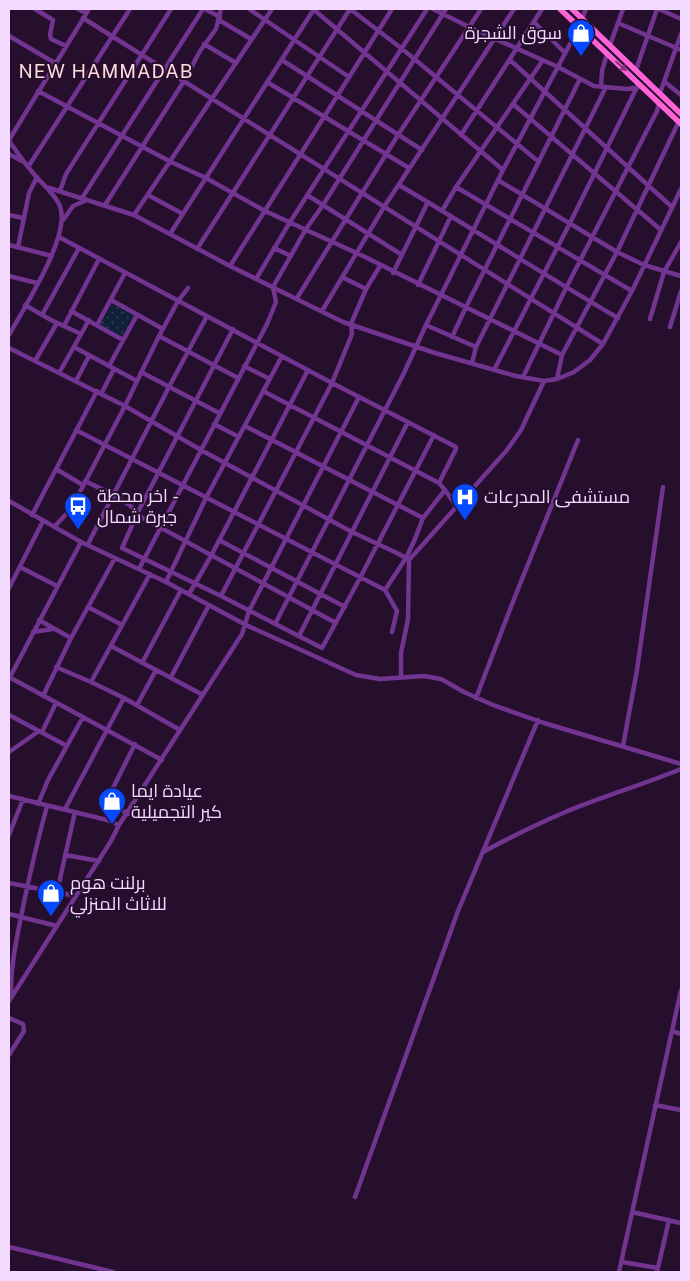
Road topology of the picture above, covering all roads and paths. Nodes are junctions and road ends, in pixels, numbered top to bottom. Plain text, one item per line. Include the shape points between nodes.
1 (35, 9) edge
2 (78, 9) edge
3 (130, 9) edge
4 (172, 9) edge
5 (204, 9) edge
6 (222, 9) edge
7 (249, 9) edge
8 (272, 9) edge
9 (314, 9) edge
10 (350, 9) edge
11 (392, 9) edge
12 (427, 9) edge
13 (433, 9) edge
14 (446, 9) edge
15 (481, 9) edge
16 (514, 9) edge
17 (542, 9) edge
18 (560, 9) edge
19 (572, 9) edge
20 (586, 9) edge
21 (623, 9) edge
22 (658, 9) edge
23 (86, 13) edge
24 (443, 14) junction
25 (220, 18) junction
26 (264, 19) junction
27 (582, 19) junction
28 (681, 19) edge
29 (534, 22) junction
30 (618, 23) junction
31 (578, 25) junction
32 (469, 27) junction
33 (337, 30) junction
34 (378, 31) junction
35 (681, 34) edge
36 (648, 35) junction
37 (9, 36) edge
38 (113, 36) junction
39 (494, 38) junction
40 (251, 39) junction
41 (294, 40) junction
42 (204, 44) junction
43 (610, 45) junction
44 (66, 46) junction
45 (401, 48) junction
46 (518, 48) junction
47 (679, 49) edge
48 (365, 52) junction
49 (566, 53) junction
50 (607, 54) junction
51 (142, 55) junction
52 (320, 56) junction
53 (414, 59) junction
54 (282, 60) junction
55 (510, 60) junction
56 (543, 60) junction
57 (55, 63) junction
58 (236, 63) junction
59 (558, 67) junction
60 (164, 69) junction
61 (636, 70) junction
62 (387, 71) junction
63 (306, 77) junction
64 (349, 77) junction
65 (436, 77) junction
66 (530, 78) junction
67 (580, 80) junction
68 (184, 81) junction
69 (267, 82) junction
70 (400, 82) junction
71 (665, 82) junction
72 (604, 87) junction
73 (639, 87) junction
74 (38, 91) junction
75 (545, 92) junction
76 (660, 93) junction
77 (457, 94) junction
78 (681, 95) edge
79 (338, 96) junction
80 (292, 98) junction
81 (212, 99) junction
82 (421, 99) junction
83 (658, 102) junction
84 (513, 104) junction
85 (67, 107) junction
86 (565, 110) junction
87 (361, 111) junction
88 (477, 111) junction
89 (681, 114) edge
90 (324, 117) junction
91 (443, 118) junction
92 (530, 118) junction
93 (243, 119) junction
94 (376, 121) junction
95 (680, 122) edge
96 (98, 123) junction
97 (497, 128) junction
98 (586, 129) junction
99 (348, 131) junction
100 (122, 135) junction
101 (270, 135) junction
102 (398, 135) junction
103 (461, 135) junction
104 (552, 137) junction
105 (9, 140) edge
106 (364, 141) junction
107 (516, 144) junction
108 (142, 147) junction
109 (607, 148) junction
110 (422, 150) junction
111 (481, 152) junction
112 (300, 154) junction
113 (386, 154) junction
114 (10, 155) edge
115 (573, 155) junction
116 (23, 161) junction
117 (9, 162) edge
118 (171, 162) junction
119 (539, 162) junction
120 (28, 167) junction
121 (628, 167) junction
122 (410, 168) junction
123 (324, 169) junction
124 (503, 170) junction
125 (595, 174) junction
126 (37, 178) junction
127 (206, 178) junction
128 (340, 179) junction
129 (498, 180) junction
130 (399, 185) junction
131 (648, 186) junction
132 (46, 187) junction
133 (456, 187) junction
134 (681, 189) edge
135 (60, 191) junction
136 (232, 192) junction
137 (616, 192) junction
138 (362, 193) junction
139 (148, 195) junction
140 (307, 195) junction
141 (522, 195) junction
142 (82, 198) junction
143 (88, 200) junction
144 (428, 202) junction
145 (486, 204) junction
146 (105, 205) junction
147 (323, 206) junction
148 (384, 207) junction
149 (672, 207) junction
150 (546, 209) junction
151 (636, 210) junction
152 (265, 211) junction
153 (442, 211) junction
154 (183, 214) junction
155 (9, 215) edge
156 (134, 215) junction
157 (451, 216) junction
158 (23, 218) junction
159 (510, 218) junction
160 (345, 219) junction
161 (62, 221) junction
162 (290, 222) junction
163 (570, 223) junction
164 (416, 227) junction
165 (306, 230) junction
166 (474, 230) junction
167 (661, 230) junction
168 (534, 232) junction
169 (368, 233) junction
170 (170, 234) junction
171 (59, 237) junction
172 (593, 237) junction
173 (438, 241) junction
174 (331, 242) junction
175 (681, 242) edge
176 (498, 244) junction
177 (9, 245) edge
178 (557, 246) junction
179 (18, 247) junction
180 (79, 248) junction
181 (274, 248) junction
182 (197, 249) junction
183 (617, 252) junction
184 (355, 254) junction
185 (402, 255) junction
186 (52, 256) junction
187 (291, 256) junction
188 (462, 256) junction
189 (520, 258) junction
190 (99, 259) junction
191 (581, 260) junction
192 (644, 265) junction
193 (230, 266) junction
194 (380, 266) junction
195 (484, 270) junction
196 (664, 272) junction
197 (126, 273) junction
198 (393, 273) junction
199 (544, 273) junction
200 (604, 274) junction
201 (9, 276) edge
202 (681, 276) edge
203 (342, 277) junction
204 (256, 278) junction
205 (37, 283) junction
206 (508, 284) junction
207 (418, 285) junction
208 (273, 287) junction
209 (188, 288) dead end
210 (366, 288) junction
211 (566, 288) junction
212 (632, 291) junction
213 (681, 292) edge
214 (441, 295) junction
215 (297, 298) junction
216 (530, 298) junction
217 (111, 300) junction
218 (178, 301) junction
219 (590, 302) junction
220 (25, 305) junction
221 (466, 307) junction
222 (71, 311) junction
223 (322, 312) junction
224 (554, 313) junction
225 (42, 315) junction
226 (137, 315) junction
227 (207, 316) junction
228 (618, 318) junction
229 (489, 319) junction
230 (650, 319) dead end
231 (89, 320) junction
232 (57, 323) junction
233 (351, 324) junction
234 (97, 325) junction
235 (426, 325) junction
236 (64, 326) junction
237 (576, 327) junction
238 (670, 327) dead end
239 (163, 328) junction
240 (233, 330) junction
241 (514, 331) junction
242 (82, 334) junction
243 (9, 335) edge
244 (159, 336) junction
245 (452, 337) junction
246 (123, 340) junction
247 (257, 342) junction
248 (539, 343) junction
249 (603, 344) junction
250 (416, 347) junction
251 (476, 347) junction
252 (9, 348) edge
253 (74, 348) junction
254 (188, 351) junction
255 (562, 355) junction
256 (89, 356) junction
257 (282, 356) junction
258 (35, 362) junction
259 (472, 363) junction
260 (213, 366) junction
261 (244, 366) junction
262 (111, 367) junction
263 (308, 370) junction
264 (494, 370) junction
265 (141, 372) junction
266 (59, 373) junction
267 (523, 377) junction
268 (238, 378) junction
269 (557, 378) junction
270 (270, 379) junction
271 (137, 380) junction
272 (544, 380) junction
273 (76, 381) junction
274 (332, 383) junction
275 (169, 387) junction
276 (263, 391) junction
277 (99, 392) junction
278 (359, 397) junction
279 (195, 400) junction
280 (289, 405) junction
281 (125, 406) junction
282 (384, 410) junction
283 (220, 413) junction
284 (313, 417) junction
285 (150, 422) junction
286 (408, 422) junction
287 (214, 424) junction
288 (245, 426) junction
289 (76, 430) junction
290 (341, 432) junction
291 (434, 435) junction
292 (177, 437) junction
293 (239, 437) junction
294 (271, 440) junction
295 (578, 440) dead end
296 (104, 445) junction
297 (366, 445) junction
298 (201, 450) junction
299 (295, 452) junction
300 (391, 457) junction
301 (131, 459) junction
302 (226, 463) junction
303 (323, 467) junction
304 (56, 469) junction
305 (416, 470) junction
306 (158, 473) junction
307 (252, 477) junction
308 (348, 480) junction
309 (84, 483) junction
310 (439, 483) junction
311 (182, 486) junction
312 (663, 488) dead end
313 (276, 490) junction
314 (445, 490) junction
315 (372, 492) junction
316 (112, 495) junction
317 (206, 498) junction
318 (10, 504) edge
319 (304, 505) junction
320 (398, 505) junction
321 (456, 506) junction
322 (138, 512) junction
323 (233, 513) junction
324 (32, 515) junction
325 (423, 518) junction
326 (328, 519) junction
327 (43, 521) junction
328 (54, 526) junction
329 (258, 526) junction
330 (161, 527) junction
331 (352, 532) junction
332 (219, 540) junction
333 (286, 540) junction
334 (185, 541) junction
335 (81, 542) junction
336 (88, 544) junction
337 (378, 544) junction
338 (311, 553) junction
339 (244, 554) junction
340 (211, 556) junction
341 (115, 558) junction
342 (145, 559) junction
343 (407, 559) junction
344 (335, 565) junction
345 (20, 567) junction
346 (271, 567) junction
347 (140, 569) junction
348 (236, 569) junction
349 (171, 572) junction
350 (150, 574) junction
351 (360, 578) junction
352 (297, 581) junction
353 (166, 582) junction
354 (263, 583) junction
355 (195, 584) junction
356 (57, 586) junction
357 (9, 588) edge
358 (181, 590) junction
359 (384, 590) junction
360 (189, 594) junction
361 (320, 594) junction
362 (221, 596) junction
363 (288, 597) junction
364 (209, 605) junction
365 (345, 606) junction
366 (88, 607) junction
367 (312, 610) junction
368 (249, 611) junction
369 (39, 620) junction
370 (336, 623) junction
371 (275, 624) junction
372 (122, 625) junction
373 (246, 625) junction
374 (54, 629) junction
375 (33, 632) junction
376 (392, 632) dead end
377 (299, 636) junction
378 (72, 638) junction
379 (111, 646) junction
380 (142, 663) junction
381 (56, 666) junction
382 (156, 670) junction
383 (401, 677) junction
384 (9, 678) edge
385 (171, 678) junction
386 (92, 682) junction
387 (203, 695) junction
388 (43, 696) junction
389 (124, 698) junction
390 (476, 698) junction
391 (56, 703) junction
392 (137, 705) junction
393 (9, 715) edge
394 (83, 718) junction
395 (538, 720) junction
396 (106, 730) junction
397 (180, 730) junction
398 (40, 731) junction
399 (135, 744) junction
400 (67, 746) junction
401 (623, 746) junction
402 (9, 752) edge
403 (162, 760) junction
404 (681, 764) edge
405 (681, 769) edge
406 (9, 796) edge
407 (23, 800) junction
408 (38, 804) junction
409 (47, 806) junction
410 (65, 809) junction
411 (75, 812) junction
412 (128, 814) junction
413 (119, 824) junction
414 (9, 835) edge
415 (483, 852) junction
416 (65, 855) junction
417 (99, 861) junction
418 (9, 883) edge
419 (27, 887) junction
420 (57, 892) junction
421 (76, 896) junction
422 (9, 914) edge
423 (21, 917) junction
424 (57, 926) junction
425 (681, 990) edge
426 (10, 1000) edge
427 (9, 1018) edge
428 (672, 1031) junction
429 (681, 1034) edge
430 (9, 1055) edge
431 (655, 1105) junction
432 (681, 1110) edge
433 (355, 1197) dead end
434 (632, 1212) junction
435 (669, 1220) junction
436 (681, 1223) edge
437 (9, 1247) edge
438 (622, 1262) junction
439 (93, 1270) edge
440 (658, 1270) edge
441 (113, 1272) edge
442 (619, 1272) edge

1 - 44 street via 53,20 51,39
2 - 23 street
3 - 38 street
4 - 51 street
5 - 25 street
5 - 60 street
6 - 25 street
7 - 26 street
8 - 26 street
9 - 33 street
9 - 41 street
10 - 33 street
10 - 34 street
11 - 34 street
12 - 45 street
13 - 24 street
14 - 24 street
15 - 32 street
16 - 39 street
17 - 29 street
18 - 31 main road
19 - 27 main road
20 - 27 street
21 - 30 street
22 - 28 street
22 - 36 street
23 - 38 street
23 - 44 street
24 - 32 street
24 - 53 street
25 - 40 street
25 - 42 street
26 - 40 street
26 - 41 street
27 - 31 street
27 - 43 main road
29 - 46 street
29 - 49 street
30 - 36 street
30 - 43 street
31 - 49 street
31 - 50 main road
32 - 39 street
32 - 65 street
33 - 48 street
33 - 52 street
34 - 45 street
34 - 48 street
35 - 47 street
36 - 47 street
36 - 61 street
37 - 57 street
38 - 51 street
38 - 85 street
39 - 46 street
39 - 77 street
40 - 58 street
41 - 52 street
41 - 54 street
42 - 58 street
42 - 68 street
43 - 61 main road
44 - 57 street
45 - 53 street
45 - 62 street
46 - 55 street
46 - 56 street
47 - 71 street
48 - 62 street
48 - 64 street
49 - 59 street
50 - 72 street via 602,71
50 -> 73 main road
51 - 60 street
51 - 96 street
52 - 63 street
52 - 64 street
53 - 65 street
53 - 70 street
54 - 63 street
54 - 69 street
55 - 66 street
55 - 88 street
56 - 59 street
56 - 66 street
57 - 74 street
58 - 81 street
59 - 67 street
59 - 75 street
60 - 68 street
60 - 100 street
61 - 76 main road
62 - 70 street
62 - 87 street
63 - 79 street
63 - 80 street
64 - 79 street
65 - 77 street
65 - 82 street
66 - 75 street
66 - 84 street
67 - 72 street
67 - 86 street
68 - 81 street
68 - 108 street
69 - 80 street
69 - 93 street
70 - 82 street
70 - 94 street
71 - 76 street
71 - 78 street
72 - 73 street
72 - 98 street
73 - 83 main road
73 - 109 street
74 - 85 street
74 - 105 street
75 - 86 street
75 - 92 street
76 - 89 main road
77 - 88 street
77 - 91 street
79 - 87 street
79 - 90 street
80 - 90 street
80 - 101 street
81 - 93 street
81 - 118 street
82 - 91 street
82 - 102 street
83 - 95 main road
83 - 121 street via 657,111
84 - 92 street
84 - 97 street
85 - 96 street
85 - 120 street
86 - 98 street
86 - 104 street
87 - 94 street
87 - 99 street
88 - 97 street
88 - 103 street
90 - 99 street
90 - 112 street
91 - 103 street
91 - 110 street
92 - 104 street
92 - 107 street
93 - 101 street
93 - 127 street
94 - 102 street
94 - 106 street
95 - 131 street
96 - 100 street
96 - 135 street via 66,174
97 - 107 street
97 - 111 street
98 - 109 street
98 - 115 street
99 - 106 street
99 - 123 street
100 - 108 street
100 - 142 street
101 - 112 street
101 - 136 street
102 - 110 street
102 - 113 street
103 - 111 street
104 - 115 street
104 - 119 street
105 - 116 street
106 - 113 street
106 - 128 street
107 - 119 street
107 - 124 street
108 - 118 street
108 - 146 street
109 - 121 street
109 - 125 street
110 - 122 street
111 - 124 street
111 - 133 street
112 - 123 street
112 - 152 street
113 - 122 street
113 - 138 street
114 - 116 street
114 - 117 street
115 - 125 street
115 - 150 street
116 - 120 street
118 - 127 street
118 - 139 street
119 - 141 street
120 - 126 street
121 - 131 street
121 - 137 street
122 - 130 street
123 - 128 street
123 - 140 street
124 - 129 street
125 - 137 street
125 - 163 street
126 - 132 street
126 - 158 street
127 - 136 street
127 - 154 street
128 - 138 street
128 - 147 street
129 - 141 street
129 - 145 street
130 - 144 street
130 - 148 street
131 - 149 street
131 - 151 street
132 - 135 street
132 - 161 street via 59,204
133 - 145 street
133 - 153 street
134 - 149 street
135 - 142 street
136 - 152 street
136 - 182 street
137 - 151 street
137 - 172 street
138 - 148 street
138 - 160 street
139 - 154 street
139 - 156 street
140 - 147 street
140 - 162 street
141 - 150 street
141 - 159 street
142 - 143 street
143 - 146 street
143 - 161 street via 73,206
144 - 153 street
144 - 164 street
145 - 159 street
145 - 166 street
146 - 156 street
147 - 160 street
147 - 165 street
148 - 164 street
148 - 169 street
149 - 167 street
150 - 163 street
150 - 168 street
151 - 167 street
151 - 183 street
152 - 162 street
152 - 193 street
153 - 157 street
154 - 170 street
155 - 158 street
156 - 170 street
157 - 166 street
157 - 173 street
158 - 179 street
159 - 168 street
159 - 176 street
160 - 169 street
160 - 174 street
161 - 171 street
162 - 165 street
162 - 181 street
163 - 172 street
163 - 178 street
164 - 173 street
164 - 185 street
165 - 174 street
165 - 187 street
166 - 176 street
166 - 188 street
167 - 192 street
168 - 178 street
168 - 189 street
169 - 184 street
169 - 185 street
170 - 182 street
171 - 180 street
171 - 186 street
172 - 183 street
172 - 191 street
173 - 188 street
173 - 207 street
174 - 184 street
174 - 215 street
175 - 196 street
176 - 189 street
176 - 195 street
177 - 179 street
178 - 191 street
178 - 199 street
179 - 186 street
180 - 190 street
180 - 225 street
181 - 187 street
181 - 204 street
182 - 193 street
183 - 192 street
183 - 200 street
184 - 194 street
184 - 203 street
185 - 198 street
186 - 205 street
187 - 208 street
188 - 195 street
188 - 214 street
189 - 199 street
189 - 206 street
190 - 197 street
190 - 222 street
191 - 200 street
191 - 211 street
192 - 196 street
192 - 212 street
193 - 204 street
194 - 198 street
194 - 210 street
195 - 206 street
195 - 221 street
196 - 202 street
196 - 230 street
197 - 217 street
197 - 218 street
198 - 207 street
199 - 211 street
199 - 216 street
200 - 212 street
200 - 219 street
201 - 205 street
203 - 210 street
203 - 223 street
204 - 208 street
205 - 220 street
206 - 216 street
206 - 229 street
207 - 214 street
208 - 215 street
208 - 247 street via 276,302
209 - 218 street
210 - 233 street
211 - 219 street
211 - 224 street
212 - 228 street
213 - 238 street
214 - 221 street
214 - 235 street
215 - 223 street
216 - 224 street
216 - 241 street
217 - 226 street
217 - 234 street
218 - 227 street
218 - 239 street
219 - 228 street
219 - 237 street
220 - 225 street
220 - 243 street
221 - 229 street
221 - 245 street
222 - 231 street
222 - 236 street
223 - 233 street
224 - 237 street
224 - 248 street
225 - 232 street
226 - 239 street
226 - 246 street
227 - 240 street
227 - 254 street
228 - 249 street
229 - 241 street
229 - 251 street
231 - 234 street
231 - 242 street
232 - 236 street
232 - 258 street
233 - 250 street
233 - 274 street via 352,334
234 - 246 street
235 - 245 street
235 - 250 street
236 - 242 street
237 - 249 street
237 - 255 street
239 - 244 street
240 - 247 street
240 - 260 street
241 - 248 street
241 - 264 street
242 - 253 street
244 - 254 street
244 - 265 street
245 - 251 street
246 - 262 street
247 - 257 street
247 - 261 street
248 - 255 street
248 - 267 street
249 - 269 street via 579,369
250 - 259 street
250 - 282 street
251 - 259 street
252 - 258 street
253 - 256 street
253 - 266 street
254 - 260 street
254 - 275 street
255 - 269 street
256 - 262 street
256 - 273 street
257 - 263 street
257 - 270 street
258 - 266 street
259 - 264 street
260 - 268 street
260 - 279 street
261 - 268 street
261 - 270 street
262 - 271 street
262 - 277 street
263 - 274 street
263 - 280 street
264 - 267 street
265 - 271 street
265 - 275 street
266 - 273 street
267 - 272 street
268 - 283 street
269 - 272 street
270 - 276 street
271 - 281 street
272 - 321 street via 512,443
273 - 277 street
274 - 278 street
274 - 284 street
275 - 279 street
275 - 285 street
276 - 280 street
276 - 288 street
277 - 281 street
277 - 289 street
278 - 282 street
278 - 290 street
279 - 283 street
279 - 292 street
280 - 284 street
280 - 294 street
281 - 285 street
281 - 296 street
282 - 286 street
282 - 297 street
283 - 287 street
284 - 290 street
284 - 299 street
285 - 292 street
285 - 301 street
286 - 291 street
286 - 300 street
287 - 293 street
287 - 298 street
288 - 293 street
288 - 294 street
289 - 296 street
289 - 304 street
290 - 297 street
290 - 303 street
291 - 305 street
291 - 310 street via 456,448
292 - 298 street
292 - 306 street
293 - 302 street
294 - 299 street
294 - 307 street
295 - 390 street
296 - 301 street
296 - 309 street
297 - 300 street
297 - 308 street
298 - 302 street
298 - 311 street
299 - 303 street
299 - 313 street
300 - 305 street
300 - 315 street
301 - 306 street
301 - 316 street
302 - 307 street
302 - 317 street
303 - 308 street
303 - 319 street
304 - 309 street
304 - 324 street
305 - 310 street
305 - 320 street
306 - 311 street
306 - 322 street
307 - 313 street
307 - 323 street
308 - 315 street
308 - 326 street
309 - 316 street
309 - 328 street via 68,512
310 - 314 street
311 - 317 street
311 - 330 street
312 - 401 street
313 - 319 street
313 - 329 street
314 - 321 street
314 - 325 street
315 - 320 street
315 - 331 street
316 - 322 street
316 - 336 street
317 - 323 street
317 - 334 street
318 - 324 street
319 - 326 street
319 - 333 street
320 - 325 street
320 - 337 street
321 - 343 street
322 - 330 street via 141,517
322 - 342 street via 122,548
323 - 329 street
323 - 332 street
324 - 327 street
325 - 343 street
326 - 331 street
326 - 338 street
327 - 328 street
327 - 345 street
328 - 335 street
329 - 333 street
329 - 339 street
330 - 334 street
330 - 342 street
331 - 337 street
331 - 344 street
332 - 339 street
332 - 340 street
333 - 338 street
333 - 346 street
334 - 340 street
334 - 349 street
335 - 336 street
335 - 356 street
336 - 341 street
337 - 343 street
337 - 351 street
338 - 344 street
338 - 352 street
339 - 346 street
339 - 348 street
340 - 348 street
340 - 355 street
341 - 347 street
341 - 366 street
342 - 347 street
342 - 349 street
343 - 359 street
343 - 383 street via 408,619 401,653
344 - 351 street
344 - 361 street
345 - 356 street
345 - 357 street
346 - 352 street
346 - 354 street
347 - 350 street
348 - 354 street
348 - 362 street
349 - 353 street
349 - 355 street
350 - 353 street
350 - 372 street
351 - 359 street
351 - 365 street
352 - 361 street
352 - 363 street
353 - 358 street
354 - 363 street
354 - 368 street
355 - 360 street
355 - 362 street
356 - 369 street
358 - 360 street
358 - 380 street
359 - 376 street via 397,611
360 - 364 street
361 - 365 street
361 - 367 street
362 - 368 street
363 - 367 street
363 - 371 street
364 - 373 street
364 - 385 street
365 - 370 street
366 - 372 street
366 - 378 street
367 - 370 street
367 - 377 street
368 - 371 street
368 - 373 street
369 - 374 street
369 - 375 street
370 - 377 street via 322,648
371 - 377 street
372 - 379 street
373 - 383 street via 356,675 380,679
373 - 387 street
374 - 375 street
374 - 378 street
375 - 384 street
378 - 381 street
379 - 380 street
379 - 386 street
380 - 382 street
381 - 386 street
381 - 388 street
382 - 385 street
382 - 392 street
383 - 390 street via 442,679
384 - 388 street
385 - 387 street
386 - 389 street
387 - 397 street
388 - 391 street
389 - 392 street
389 - 396 street
390 - 395 street
391 - 394 street
391 - 398 street
392 - 397 street
393 - 398 street
394 - 396 street
394 - 400 street
395 - 401 street
395 - 415 street
396 - 399 street
396 - 410 street
397 - 403 street
398 - 400 street
398 - 402 street
399 - 403 street
399 - 412 street via 110,794 114,805
400 - 408 street
401 - 404 street
403 - 412 street
405 - 415 street via 564,812
406 - 407 street
407 - 408 street
407 - 414 street
408 - 409 street
409 - 410 street
409 - 419 street
410 - 411 street
411 - 413 street
411 - 416 street
412 - 413 street
413 - 417 street
415 - 433 street via 458,911
416 - 417 street
416 - 420 street
417 - 421 street
418 - 419 street
419 - 420 street
419 - 423 street
420 - 421 street
421 - 424 street
422 - 423 street
423 - 424 street
423 - 426 street via 12,959
424 - 426 street
425 - 428 street
427 - 430 street via 22,1024 24,1031
428 - 429 street
428 - 431 street
431 - 432 street
431 - 434 street
434 - 435 street
434 - 438 street
435 - 436 street
435 - 440 street
437 - 439 street
438 - 440 street
438 - 442 street
439 - 441 street

